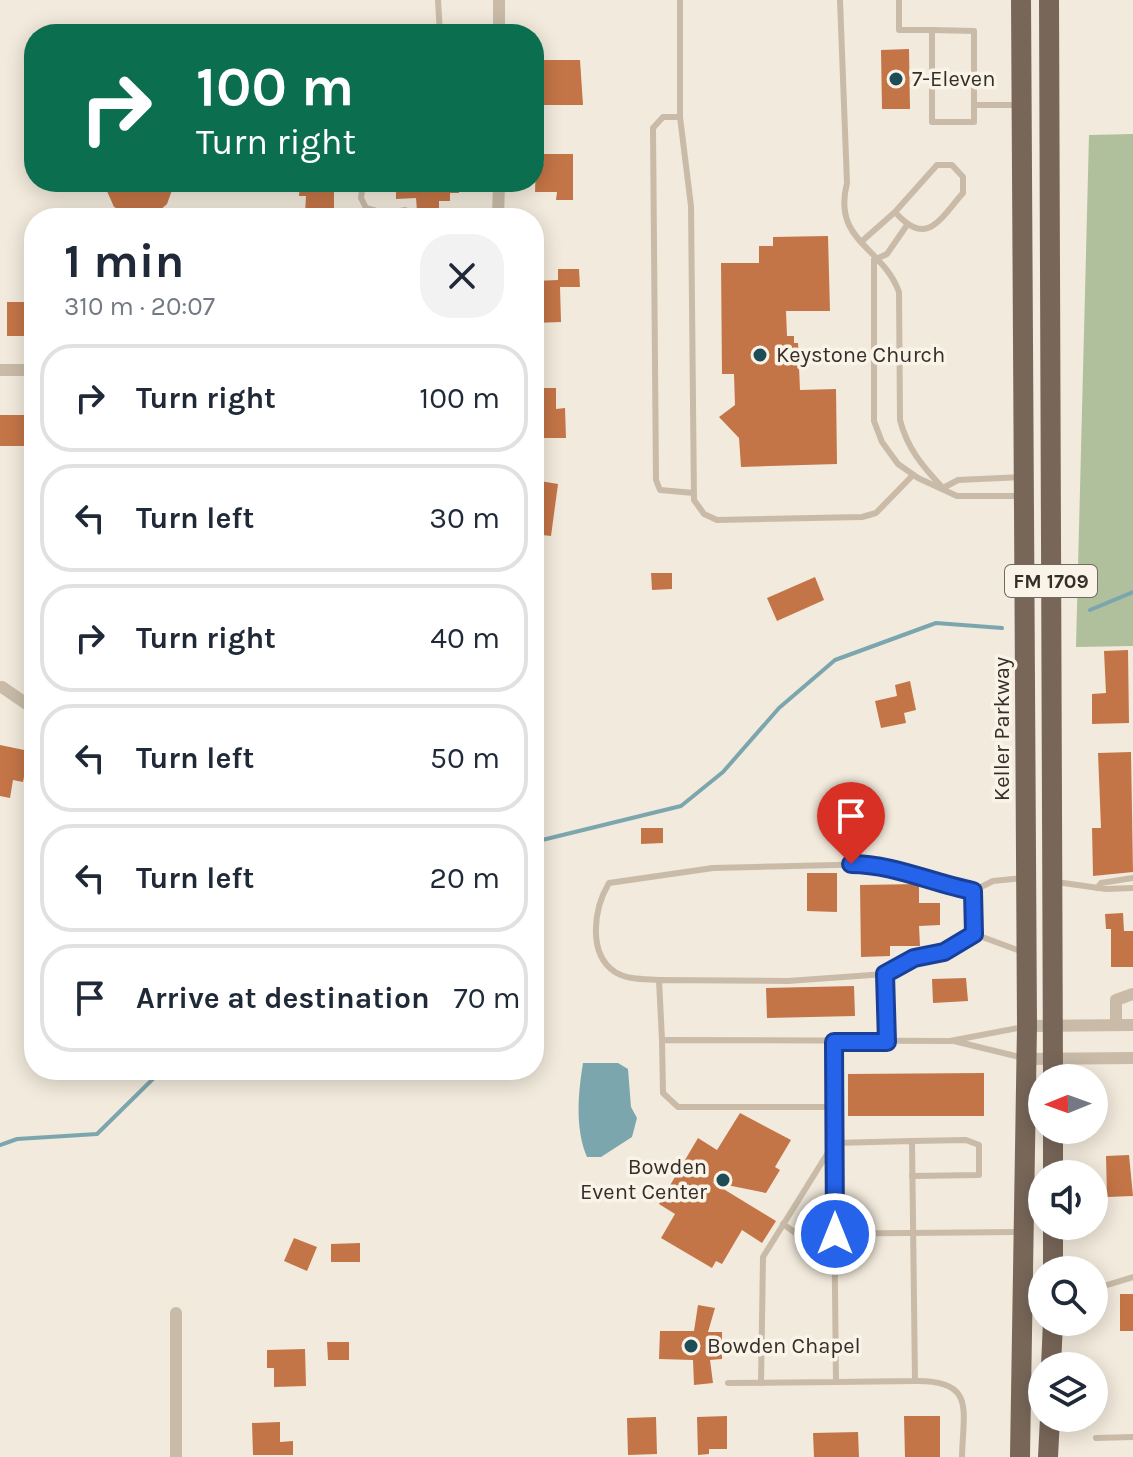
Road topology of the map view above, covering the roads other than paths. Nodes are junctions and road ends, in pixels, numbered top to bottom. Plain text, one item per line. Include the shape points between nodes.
1 (438, 0) edge
2 (499, 0) edge
3 (680, 0) edge
4 (840, 0) edge
5 (899, 0) edge
6 (1021, 0) edge
7 (1049, 0) edge
8 (439, 24) edge
9 (499, 24) edge
10 (932, 30) junction
11 (974, 105) junction
12 (1023, 105) junction
13 (680, 117) junction
14 (895, 212) junction
15 (907, 225) junction
16 (861, 242) junction
17 (874, 260) junction
18 (0, 370) edge
19 (24, 370) edge
20 (913, 475) junction
21 (1026, 486) junction
22 (1051, 486) junction
23 (943, 488) junction
24 (694, 493) junction
25 (2, 687) dead end
26 (24, 702) edge
27 (1026, 878) junction
28 (1133, 878) edge
29 (1052, 882) junction
30 (1097, 888) junction
31 (1133, 888) edge
32 (973, 891) junction
33 (974, 934) junction
34 (1027, 953) junction
35 (885, 974) junction
36 (659, 980) junction
37 (1133, 994) edge
38 (1116, 1025) junction
39 (1133, 1025) edge
40 (1027, 1026) junction
41 (1053, 1026) junction
42 (662, 1040) junction
43 (950, 1041) junction
44 (834, 1042) junction
45 (887, 1042) junction
46 (1133, 1058) edge
47 (1027, 1059) junction
48 (1040, 1064) edge
49 (1053, 1064) edge
50 (1089, 1064) edge
51 (833, 1107) junction
52 (912, 1141) junction
53 (834, 1143) junction
54 (912, 1176) junction
55 (783, 1224) junction
56 (1026, 1232) junction
57 (912, 1233) junction
58 (835, 1234) junction
59 (1133, 1277) edge
60 (1108, 1285) edge
61 (176, 1313) dead end
62 (915, 1381) junction
63 (836, 1382) junction
64 (728, 1383) dead end
65 (761, 1383) junction
66 (1049, 1432) edge
67 (1133, 1437) edge
68 (1096, 1438) dead end
69 (176, 1457) edge
70 (962, 1457) edge
71 (1020, 1457) edge
72 (1048, 1457) edge

1 - 8 lane
2 - 9 street
3 - 13 lane
4 - 16 lane via 847,183 842,205 847,225
5 - 10 lane via 899,30
6 - 12 main road, Keller Parkway / FM 1709
7 - 22 main road, FM 1709
10 - 11 lane via 974,31
10 - 11 lane via 932,122 974,122
11 - 12 lane
12 - 21 main road, Keller Parkway / FM 1709
13 - 24 lane via 691,206
13 - 24 lane via 663,117 653,128 656,480 660,490
14 - 15 lane
14 - 15 lane via 937,165 952,165 963,177 963,193 931,229
14 - 16 lane
15 - 17 lane via 887,254
16 - 17 lane
17 - 20 lane via 874,421 882,442
17 - 23 lane via 894,279 899,292 904,436
18 - 19 street
20 - 23 lane
20 - 24 lane via 876,513 862,517 717,520 704,514
21 - 22 main road
21 - 23 lane via 958,480
21 - 23 lane via 957,496
21 - 27 main road, Keller Parkway / FM 1709
22 - 29 main road, FM 1709
25 - 26 street
27 - 32 lane via 993,881
27 - 34 main road, Keller Parkway / FM 1709
28 - 30 lane
29 - 30 lane
29 - 41 main road, FM 1709
30 - 31 lane
32 - 33 lane
32 - 36 lane via 878,864 713,868 609,883 597,903 600,955 614,971 631,979
33 - 34 lane
33 - 35 lane via 944,952 914,958
34 - 40 main road, Keller Parkway / FM 1709
35 - 36 lane via 788,981
35 - 45 lane
36 - 42 lane
37 - 38 street via 1116,1000
38 - 39 street
38 - 41 street
40 - 41 street
40 - 43 lane
40 - 47 main road, Keller Parkway / FM 1709
41 - 49 main road, FM 1709
42 - 44 lane
42 - 51 lane via 662,1086 666,1099 678,1107
43 - 45 lane
43 - 47 lane
44 - 45 lane
44 - 51 lane
46 - 50 street
47 - 48 street
47 - 56 main road, Keller Parkway / FM 1709
51 - 53 lane
52 - 53 lane
52 - 54 lane
52 - 54 lane via 966,1140 979,1145 979,1175
53 - 55 lane
53 - 58 lane
54 - 57 lane
55 - 58 lane via 797,1234
55 - 65 lane via 761,1267
56 - 57 lane
56 - 71 main road, Keller Parkway / FM 1709
57 - 58 lane
57 - 62 lane
58 - 63 lane
59 - 60 lane
61 - 69 street
62 - 63 lane
62 - 70 lane via 949,1383 958,1391 963,1402
63 - 65 lane
64 - 65 lane
66 - 72 main road
67 - 68 lane

